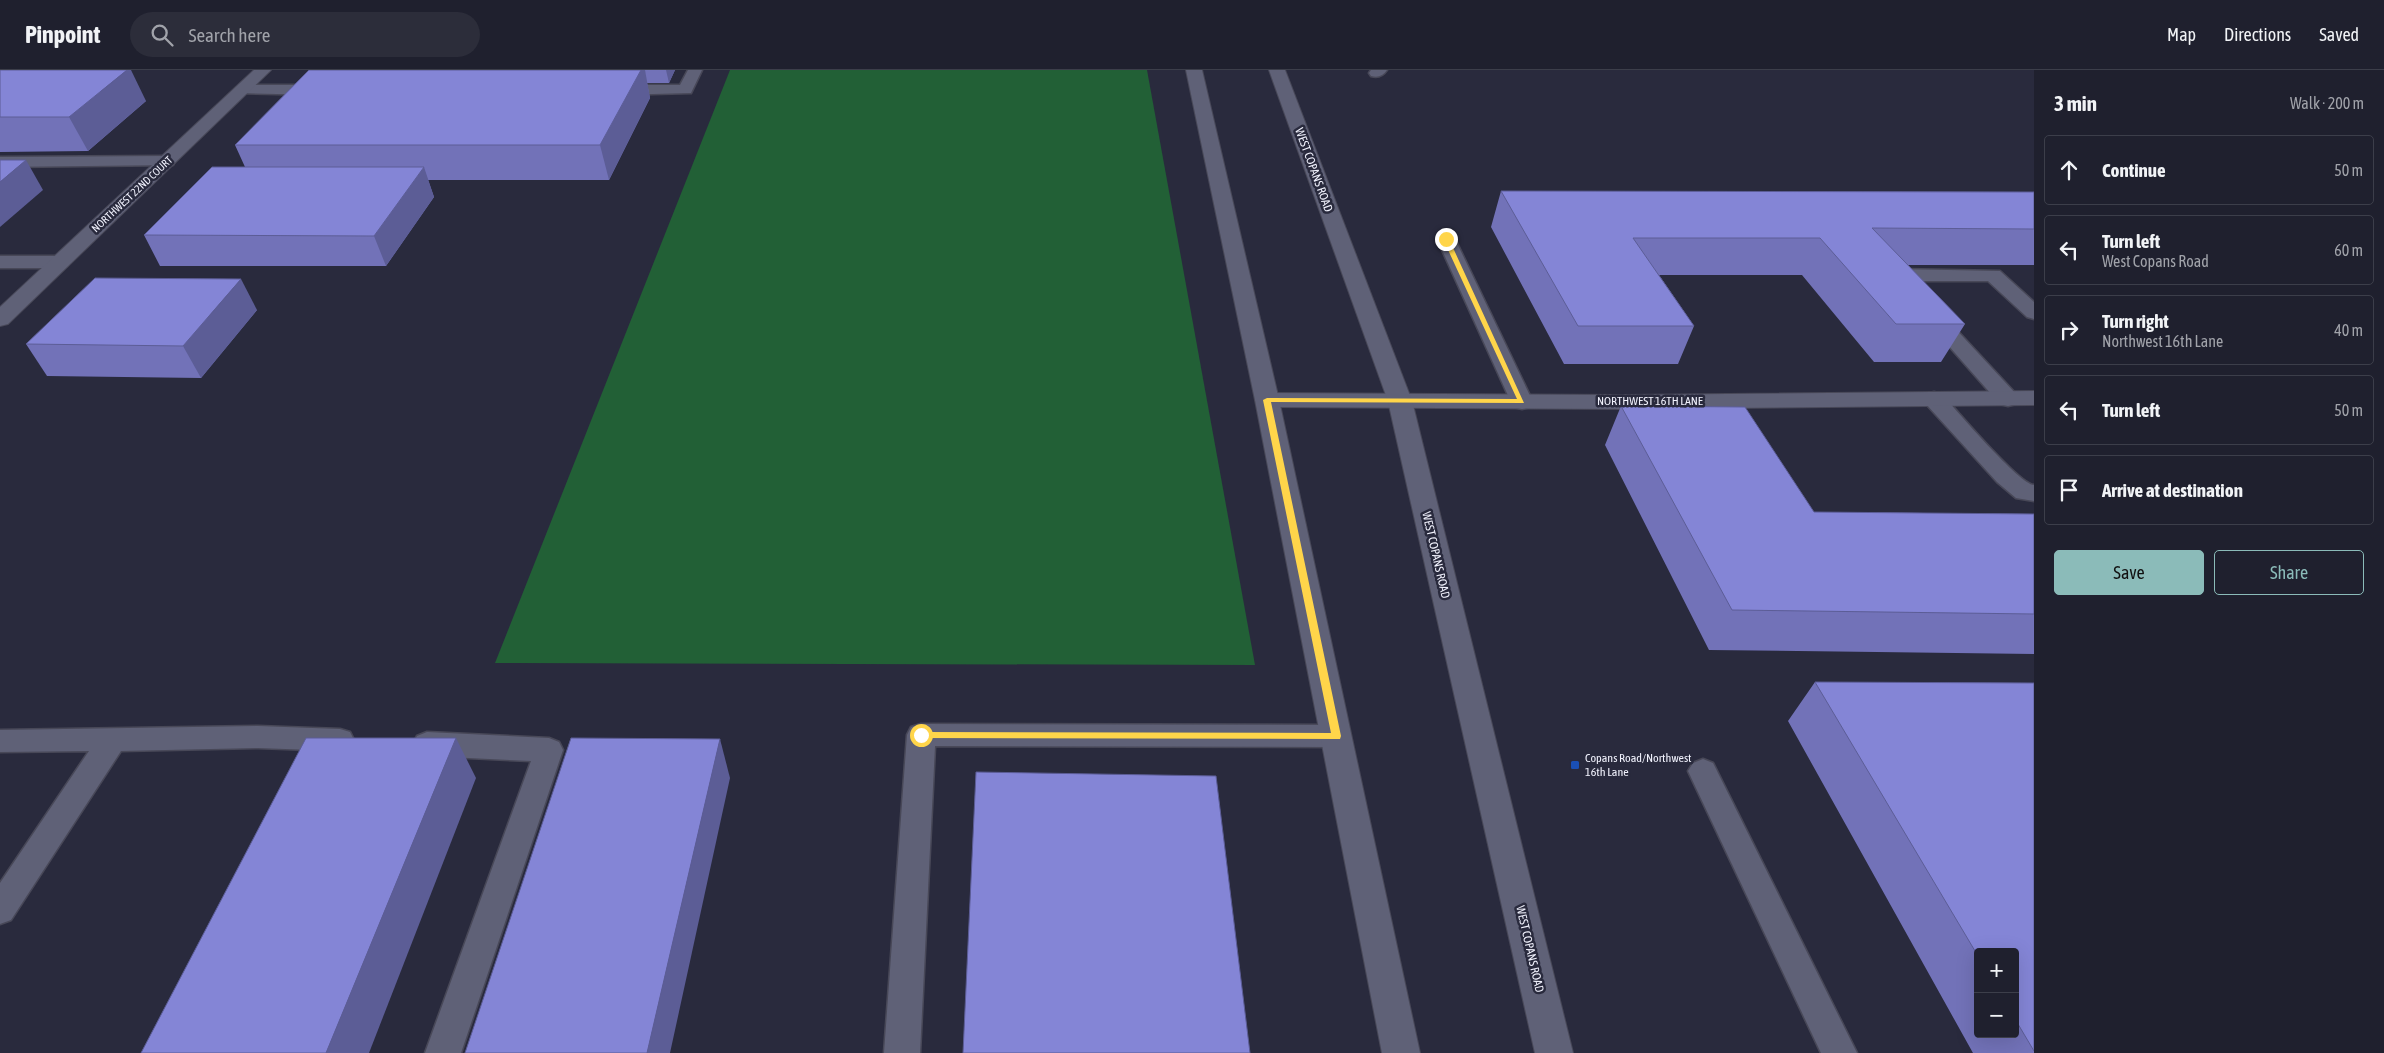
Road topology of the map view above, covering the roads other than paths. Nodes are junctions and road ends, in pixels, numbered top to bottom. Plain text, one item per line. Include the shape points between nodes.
1 (264, 70) edge
2 (695, 70) edge
3 (1194, 70) edge
4 (1277, 70) edge
5 (242, 90) junction
6 (340, 90) edge
7 (597, 90) edge
8 (167, 161) junction
9 (0, 162) edge
10 (1446, 239) dead end
11 (0, 262) edge
12 (60, 262) junction
13 (2034, 313) edge
14 (0, 319) edge
15 (2008, 398) junction
16 (2034, 398) edge
17 (1934, 399) junction
18 (1267, 400) junction
19 (1400, 402) junction
20 (1522, 402) junction
21 (2034, 493) edge
22 (1336, 736) junction
23 (112, 740) junction
24 (0, 741) edge
25 (365, 742) edge
26 (404, 743) edge
27 (1703, 771) dead end
28 (0, 910) edge
29 (443, 1053) edge
30 (902, 1053) edge
31 (1401, 1053) edge
32 (1554, 1053) edge
33 (1839, 1053) edge

1 - 5 main road, NORTHWEST 22ND COURT
2 - 7 lane via 686,90
3 - 18 main road
4 - 19 main road, WEST COPANS ROAD
5 - 6 lane
5 - 8 main road, NORTHWEST 22ND COURT
8 - 9 lane
8 - 12 main road, NORTHWEST 22ND COURT
10 - 20 lane
11 - 12 lane
12 - 14 main road, NORTHWEST 22ND COURT
13 - 15 lane via 1994,275 1896,275
15 - 16 main road, NORTHWEST 16TH LANE
15 - 17 main road, NORTHWEST 16TH LANE
17 - 20 main road, NORTHWEST 16TH LANE
17 - 21 lane via 2005,477 2024,493
18 - 19 main road, NORTHWEST 16TH LANE
18 - 22 main road
19 - 20 main road, NORTHWEST 16TH LANE
19 - 32 main road, WEST COPANS ROAD
22 - 30 lane via 921,735
22 - 31 main road
23 - 24 lane
23 - 25 lane via 258,737
23 - 28 lane
26 - 29 lane via 549,750
27 - 33 lane

